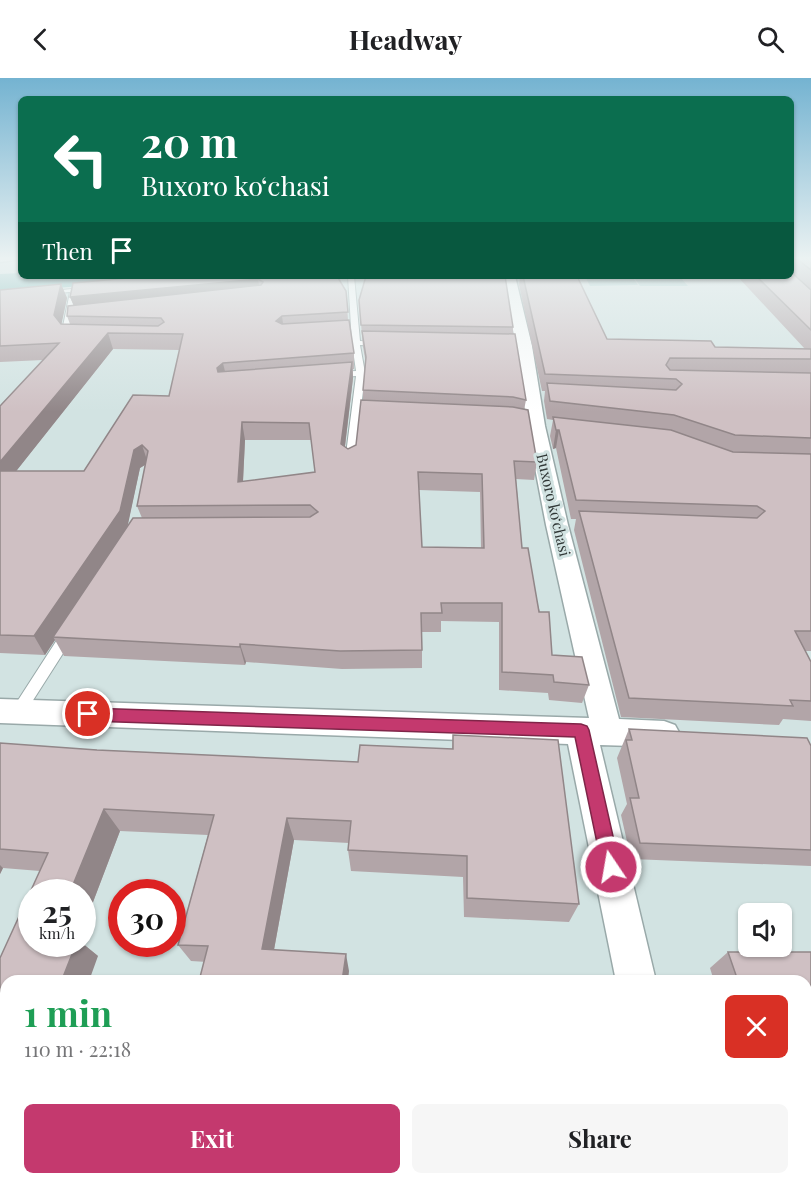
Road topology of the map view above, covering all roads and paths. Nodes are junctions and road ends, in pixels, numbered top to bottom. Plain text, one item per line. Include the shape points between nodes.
1 (70, 309) edge
2 (353, 309) edge
3 (513, 309) edge
4 (80, 316) edge
5 (68, 317) junction
6 (354, 331) junction
7 (342, 332) edge
8 (81, 335) edge
9 (356, 343) junction
10 (392, 344) edge
11 (361, 373) junction
12 (328, 376) edge
13 (358, 412) junction
14 (370, 413) edge
15 (532, 425) junction
16 (558, 429) edge
17 (351, 462) edge
18 (76, 621) edge
19 (9, 712) edge
20 (594, 731) junction
21 (686, 735) edge
22 (635, 975) edge

1 - 5 lane
2 - 6 lane
3 - 15 street, Buxoro koʻchasi via 518,346 538,396
4 - 5 lane
5 - 8 lane via 66,331
6 - 7 lane
6 - 9 lane
9 - 10 lane
9 - 11 lane
11 - 12 lane
11 - 13 lane
13 - 14 lane
13 - 17 lane
15 - 16 street
15 - 20 street, Buxoro koʻchasi via 563,526
18 - 19 lane
19 - 20 street
20 - 21 street
20 - 22 street, Buxoro koʻchasi

